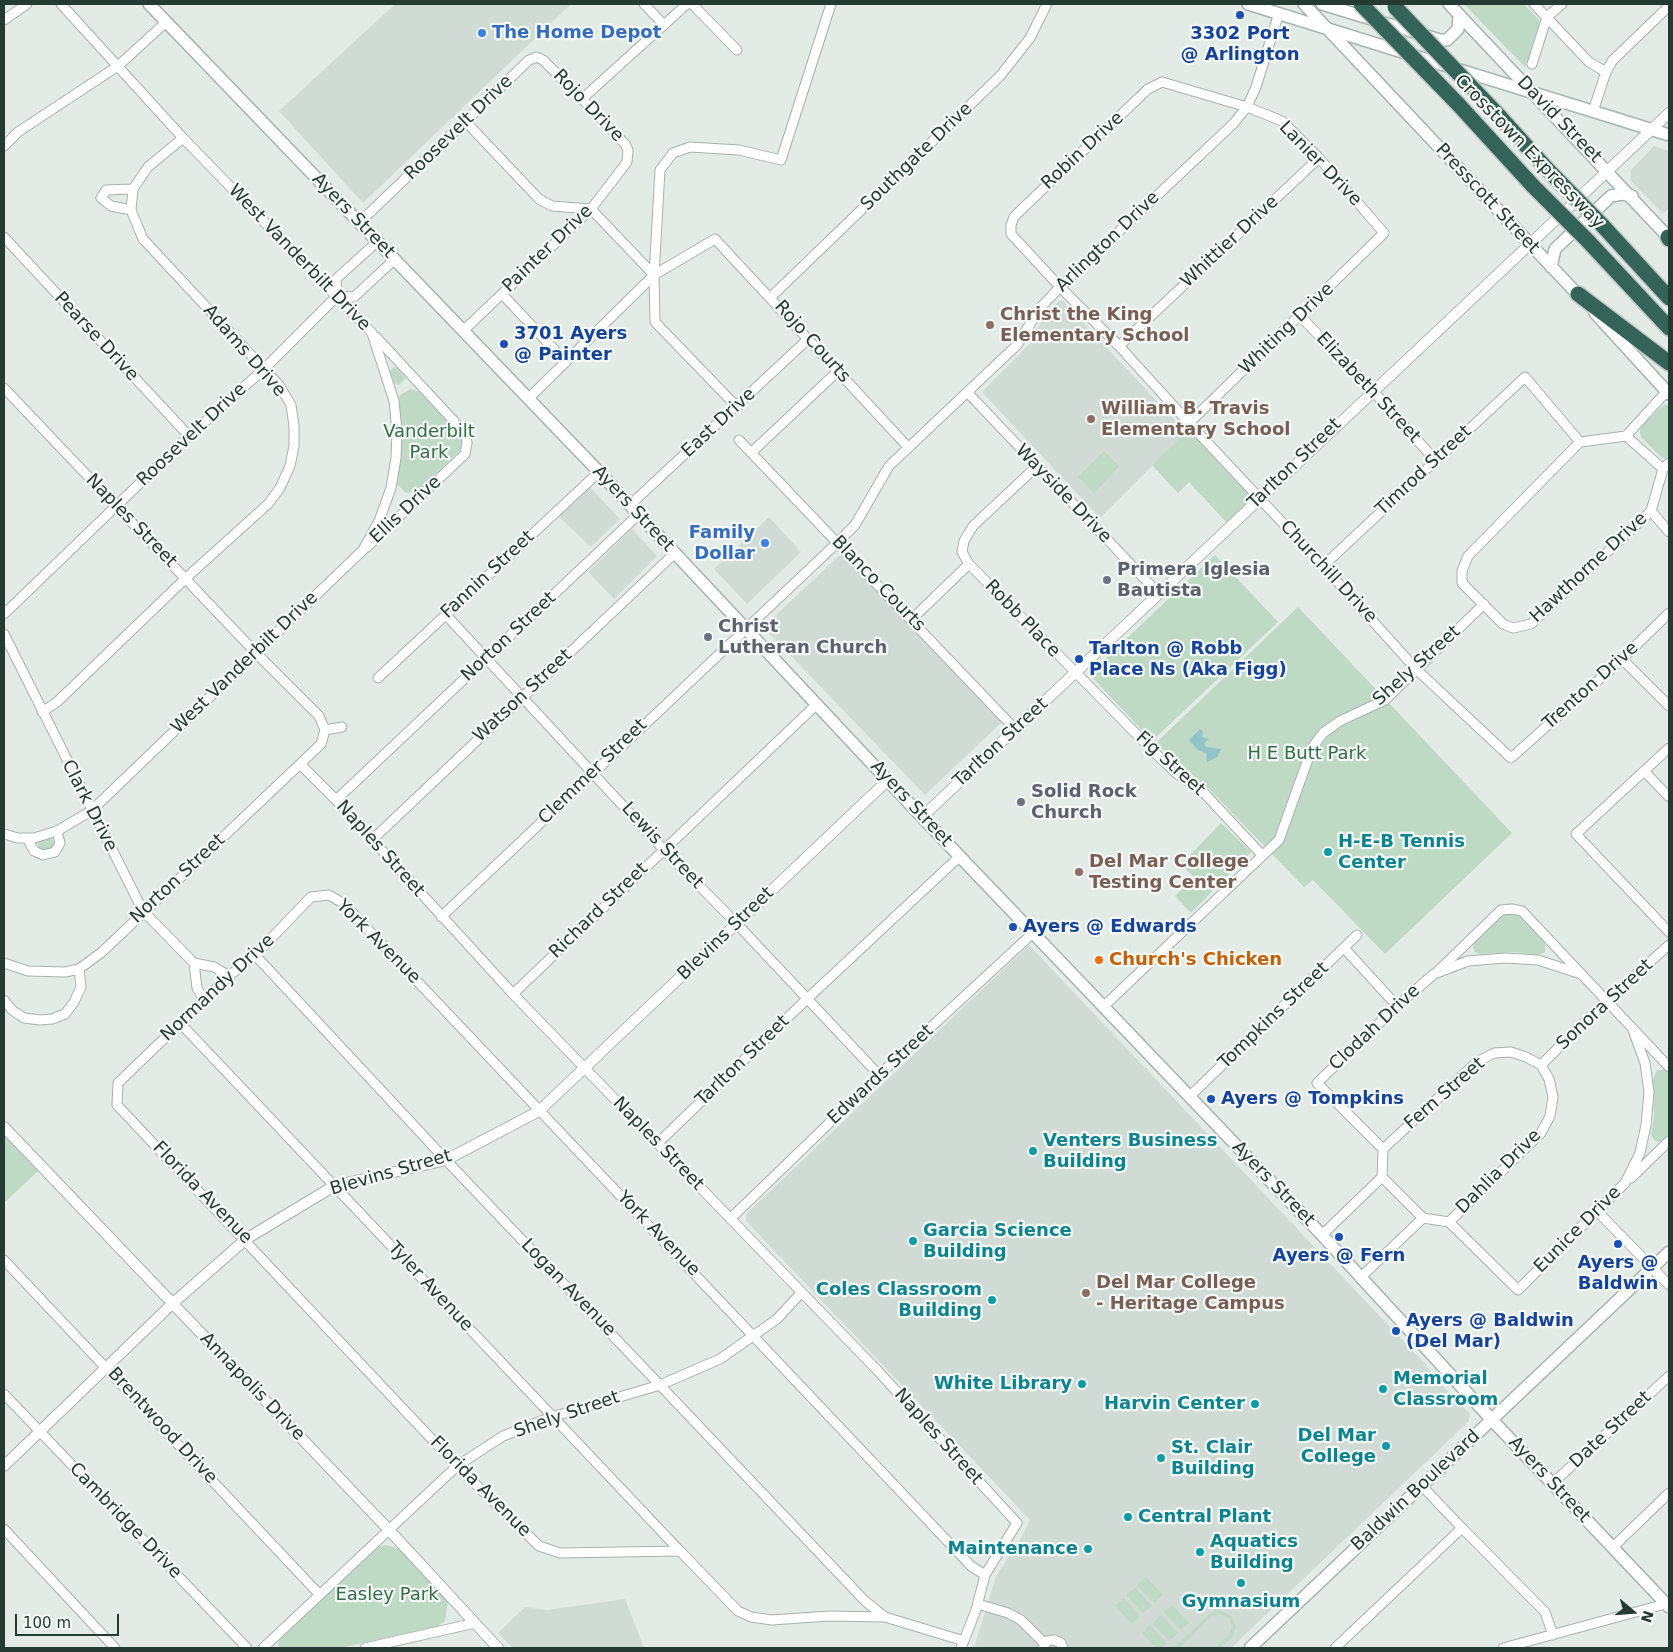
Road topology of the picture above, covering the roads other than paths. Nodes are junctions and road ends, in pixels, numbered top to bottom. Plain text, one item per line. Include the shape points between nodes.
1 (28, 4) edge
2 (61, 4) edge
3 (149, 4) edge
4 (644, 4) edge
5 (687, 4) edge
6 (692, 4) edge
7 (832, 4) edge
8 (1047, 4) edge
9 (1248, 4) edge
10 (1304, 4) edge
11 (1322, 4) edge
12 (1361, 4) edge
13 (1448, 4) edge
14 (1534, 4) edge
15 (1562, 4) edge
16 (1393, 5) edge
17 (1669, 6) edge
18 (1273, 9) edge
19 (1459, 15) junction
20 (1547, 17) junction
21 (4, 20) edge
22 (165, 23) junction
23 (664, 25) junction
24 (1328, 29) junction
25 (737, 50) dead end
26 (537, 57) joint
27 (1532, 64) dead end
28 (118, 66) junction
29 (1606, 72) junction
30 (1162, 82) joint
31 (1533, 93) junction
32 (582, 99) junction
33 (1247, 107) junction
34 (1593, 111) junction
35 (1669, 113) edge
36 (466, 122) junction
37 (1652, 129) junction
38 (1669, 135) edge
39 (183, 138) junction
40 (4, 146) edge
41 (1319, 158) junction
42 (627, 162) joint
43 (1608, 171) junction
44 (133, 189) junction
45 (1632, 196) junction
46 (591, 209) junction
47 (131, 210) junction
48 (360, 222) junction
49 (1011, 225) joint
50 (1384, 233) joint
51 (4, 237) edge
52 (1669, 238) edge
53 (378, 241) junction
54 (1530, 246) junction
55 (395, 259) junction
56 (1551, 267) junction
57 (654, 275) junction
58 (1060, 287) junction
59 (502, 294) junction
60 (1578, 294) junction
61 (337, 296) junction
62 (770, 297) junction
63 (1669, 298) edge
64 (1300, 317) junction
65 (1669, 328) edge
66 (464, 330) junction
67 (372, 333) junction
68 (807, 340) junction
69 (1119, 346) junction
70 (566, 362) junction
71 (1669, 363) edge
72 (264, 369) junction
73 (838, 371) junction
74 (4, 388) edge
75 (1372, 391) junction
76 (968, 393) junction
77 (1668, 393) edge
78 (529, 398) junction
79 (737, 407) junction
80 (1189, 423) junction
81 (189, 436) junction
82 (1626, 436) junction
83 (739, 440) dead end
84 (1580, 442) junction
85 (908, 447) junction
86 (752, 452) junction
87 (1435, 460) junction
88 (1037, 466) junction
89 (1666, 466) edge
90 (599, 472) junction
91 (1260, 498) junction
92 (630, 505) junction
93 (117, 507) junction
94 (1651, 511) junction
95 (639, 514) junction
96 (1669, 532) edge
97 (837, 543) junction
98 (363, 550) junction
99 (675, 553) junction
100 (969, 564) junction
101 (1323, 566) junction
102 (186, 578) junction
103 (1159, 594) junction
104 (1484, 604) junction
105 (1669, 613) edge
106 (4, 614) edge
107 (446, 615) junction
108 (912, 619) junction
109 (746, 628) junction
110 (4, 634) edge
111 (255, 652) junction
112 (1622, 659) junction
113 (486, 660) junction
114 (1416, 669) junction
115 (1076, 674) junction
116 (378, 678) dead end
117 (521, 698) junction
118 (817, 704) junction
119 (1669, 706) edge
120 (42, 712) junction
121 (342, 727) dead end
122 (325, 730) junction
123 (1016, 730) junction
124 (1669, 748) edge
125 (1511, 758) joint
126 (300, 764) junction
127 (1644, 771) junction
128 (594, 772) junction
129 (888, 780) junction
130 (1669, 797) edge
131 (336, 800) junction
132 (91, 811) junction
133 (922, 817) junction
134 (57, 831) junction
135 (4, 834) edge
136 (27, 838) junction
137 (372, 840) junction
138 (662, 849) junction
139 (960, 856) junction
140 (1262, 856) junction
141 (329, 895) joint
142 (143, 912) junction
143 (441, 917) junction
144 (737, 924) junction
145 (1669, 932) edge
146 (1033, 933) junction
147 (1357, 935) dead end
148 (1669, 945) edge
149 (1344, 948) junction
150 (255, 955) junction
151 (194, 963) junction
152 (4, 964) edge
153 (79, 969) junction
154 (1578, 973) junction
155 (1434, 974) junction
156 (229, 976) junction
157 (513, 994) junction
158 (807, 999) junction
159 (4, 1000) edge
160 (204, 1000) junction
161 (1607, 1000) junction
162 (1397, 1006) junction
163 (1103, 1007) junction
164 (180, 1024) junction
165 (1633, 1030) junction
166 (1541, 1065) junction
167 (1669, 1067) edge
168 (586, 1069) junction
169 (879, 1075) junction
170 (116, 1093) joint
171 (1190, 1097) junction
172 (539, 1111) junction
173 (4, 1127) edge
174 (1669, 1141) edge
175 (657, 1144) junction
176 (1382, 1150) junction
177 (446, 1160) junction
178 (1382, 1177) junction
179 (1625, 1183) junction
180 (334, 1186) junction
181 (1597, 1211) junction
182 (1423, 1218) junction
183 (730, 1219) junction
184 (1449, 1222) junction
185 (1322, 1235) junction
186 (246, 1239) junction
187 (1669, 1252) edge
188 (4, 1260) edge
189 (1653, 1267) junction
190 (1360, 1278) junction
191 (1669, 1285) edge
192 (801, 1293) junction
193 (172, 1304) junction
194 (755, 1336) junction
195 (106, 1367) junction
196 (1669, 1376) edge
197 (660, 1384) junction
198 (4, 1394) edge
199 (552, 1417) junction
200 (1492, 1420) junction
201 (40, 1432) junction
202 (4, 1466) edge
203 (457, 1466) junction
204 (1553, 1483) junction
205 (1421, 1485) junction
206 (1669, 1493) edge
207 (1462, 1528) junction
208 (4, 1529) edge
209 (390, 1531) junction
210 (1612, 1548) junction
211 (680, 1551) junction
212 (985, 1575) junction
213 (319, 1594) junction
214 (978, 1604) junction
215 (1668, 1605) edge
216 (885, 1617) junction
217 (475, 1623) junction
218 (1553, 1635) junction
219 (962, 1645) edge
220 (1044, 1646) edge
221 (114, 1648) edge
222 (247, 1648) edge
223 (263, 1648) edge
224 (365, 1648) edge
225 (498, 1648) edge
226 (1063, 1648) edge
227 (1250, 1648) edge
228 (1335, 1648) edge
229 (1503, 1648) edge

1 - 21 street
2 - 28 street, West Vanderbilt Drive
3 - 22 main road, Ayers Street
4 - 23 street
5 - 23 street
6 - 25 street
7 - 57 street via 781,160 739,150 690,147 678,150 666,159 660,170
8 - 62 street, Southgate Drive via 1030,38 993,83
9 - 18 main road
10 - 24 main road, Presscott Street
11 - 19 main road via 1440,40 1447,40 1458,29
12 - 65 highway, Crosstown Expressway, bridge
13 - 19 main road, David Street
14 - 20 street
15 - 20 street
16 - 63 highway, Crosstown Expressway, bridge
17 - 29 street via 1622,50
18 - 24 main road
18 - 33 street, Arlington Drive via 1256,87
19 - 31 main road, David Street
20 - 27 street
20 - 29 street via 1589,62
22 - 28 street
22 - 48 main road, Ayers Street
23 - 32 street
24 - 31 main road
24 - 54 main road, Presscott Street
26 - 32 street, Rojo Drive
26 - 36 street, Roosevelt Drive via 529,60
28 - 39 street, West Vanderbilt Drive
28 - 40 street via 24,128
29 - 34 street
30 - 33 street, Lanier Drive
30 - 49 street, Robin Drive via 1148,89 1014,216
31 - 34 main road
31 - 43 main road, David Street
32 - 42 street, Rojo Drive via 625,144
33 - 41 street, Lanier Drive via 1282,121
33 - 58 street, Arlington Drive via 1233,124
34 - 37 main road
35 - 37 street, Tarlton Street
36 - 46 street via 539,199 552,206
36 - 48 street, Roosevelt Drive
37 - 38 main road
37 - 43 street, Tarlton Street
39 - 44 street via 148,168
39 - 61 street, West Vanderbilt Drive
41 - 50 street, Lanier Drive
41 - 69 street, Whittier Drive
42 - 46 street, Painter Drive
43 - 45 main road, David Street
43 - 54 street, Tarlton Street
44 - 47 street, Adams Drive
44 - 47 street via 106,190 101,198 111,206
45 - 52 main road, David Street
45 - 56 main road via 1611,196 1555,249
46 - 57 street
46 - 59 street, Painter Drive
47 - 72 street, Adams Drive via 143,240
48 - 53 main road, Ayers Street
49 - 58 street, Churchill Drive via 1011,234
50 - 64 street, Whiting Drive
51 - 81 street, Pearse Drive
53 - 55 main road, Ayers Street
53 - 61 street via 336,279
54 - 56 main road, Presscott Street
54 - 75 street, Tarlton Street
55 - 61 street via 354,297
55 - 66 main road, Ayers Street
56 - 60 main road, Presscott Street
57 - 62 street, Rojo Courts via 715,239
57 - 70 street
57 - 79 street via 655,322
58 - 69 street, Churchill Drive
58 - 76 street, Arlington Drive via 1040,308 1018,346
59 - 66 street, Painter Drive
59 - 70 street
60 - 71 highway
60 - 77 main road, Presscott Street
61 - 67 street, West Vanderbilt Drive
61 - 72 street, Roosevelt Drive
62 - 68 street, Rojo Courts
64 - 75 street, Elizabeth Street
64 - 80 street, Whiting Drive
66 - 78 main road, Ayers Street
67 - 98 street, West Vanderbilt Drive via 394,401 396,458 391,488 379,521
67 - 98 street, Ellis Drive via 465,433 467,443 465,454
68 - 73 street, Rojo Courts
68 - 79 street, East Drive
69 - 80 street, Churchill Drive
70 - 78 street
72 - 81 street, Roosevelt Drive
72 - 102 street, Adams Drive via 291,405 294,446 290,466 268,504
73 - 85 street, Rojo Courts
73 - 86 street
74 - 93 street, Naples Street
75 - 87 street, Elizabeth Street
75 - 91 street, Tarlton Street
76 - 85 street, Arlington Drive
76 - 88 street, Wayside Drive
77 - 82 street
78 - 90 main road, Ayers Street
79 - 92 street, East Drive
80 - 91 street, Churchill Drive
81 - 93 street, Roosevelt Drive
82 - 84 street
82 - 89 street
83 - 86 street, Blanco Courts
84 - 87 street, Timrod Street via 1525,377
84 - 104 street via 1468,556 1462,571 1462,583
85 - 97 street, Arlington Drive via 889,466 855,525
86 - 97 street, Blanco Courts
87 - 101 street, Timrod Street
88 - 100 street via 973,526 962,552
88 - 103 street, Wayside Drive
89 - 94 street, Hawthorne Drive
90 - 92 main road, Ayers Street
90 - 107 street, Fannin Street
91 - 101 street, Churchill Drive
91 - 103 street, Tarlton Street
92 - 95 main road, Ayers Street
93 - 102 street, Naples Street
93 - 106 street, Roosevelt Drive
94 - 96 street
94 - 104 street, Hawthorne Drive via 1531,624 1513,628 1503,624
95 - 99 main road, Ayers Street
95 - 113 street, Norton Street
97 - 108 street, Blanco Courts
97 - 109 street, Arlington Drive
98 - 111 street, West Vanderbilt Drive
99 - 109 main road, Ayers Street
99 - 117 street, Watson Street
100 - 108 street
100 - 115 street, Robb Place
101 - 114 street, Churchill Drive
102 - 111 street, Naples Street
102 - 120 street, Adams Drive via 57,702
103 - 115 street, Tarlton Street
104 - 114 street, Shely Street
105 - 112 street, Trenton Drive
107 - 113 street, Lewis Street
107 - 116 street, Fannin Street
108 - 123 street, Blanco Courts
109 - 118 main road, Ayers Street
109 - 128 street, Clemmer Street
110 - 120 street, Clark Drive
111 - 122 street, Naples Street via 320,716
111 - 132 street, West Vanderbilt Drive
112 - 119 street
112 - 125 street, Trenton Drive
113 - 117 street, Lewis Street
113 - 131 street, Norton Street
114 - 125 street, Churchill Drive
114 - 140 street, Shely Street via 1386,700 1323,732 1312,748 1279,840
115 - 123 street, Tarlton Street
115 - 140 street, Fig Street via 1175,772 1205,794
117 - 128 street, Lewis Street
117 - 137 street, Watson Street
118 - 129 main road, Ayers Street
118 - 138 street, Richard Street
120 - 132 street, Clark Drive
121 - 122 street
122 - 126 street, Norton Street via 321,744
123 - 133 street, Tarlton Street
124 - 127 street
126 - 131 street, Naples Street
126 - 142 street, Norton Street
127 - 130 street
127 - 145 street via 1576,834
128 - 138 street, Lewis Street
128 - 143 street, Clemmer Street
129 - 133 main road, Ayers Street
129 - 144 street, Blevins Street
131 - 137 street, Naples Street
132 - 134 street, West Vanderbilt Drive
132 - 142 street, Clark Drive
133 - 139 main road, Ayers Street
134 - 136 street, West Vanderbilt Drive
134 - 136 street via 60,843 55,852 43,855 34,850
135 - 136 street
137 - 143 street, Naples Street
138 - 144 street, Lewis Street
138 - 157 street, Richard Street
139 - 146 main road, Ayers Street
139 - 158 street, Tarlton Street
140 - 163 street, Shely Street
141 - 150 street, Normandy Drive via 310,897
141 - 172 street, York Avenue via 344,904
142 - 151 street, Clark Drive
142 - 153 street, Norton Street via 102,952
143 - 157 street, Naples Street
144 - 158 street, Lewis Street
144 - 168 street, Blevins Street
146 - 163 main road, Ayers Street
146 - 169 street, Edwards Street
147 - 149 street, Tompkins Street
148 - 161 street, Sonora Street
149 - 162 street
149 - 171 street, Tompkins Street
150 - 156 street, Normandy Drive
150 - 177 street, Logan Avenue
151 - 156 street via 214,967
151 - 160 street via 197,988
152 - 153 street, Norton Street via 28,971
153 - 159 street via 81,987 65,1014 40,1020 24,1018
154 - 155 street, Clodah Drive via 1538,960 1505,958 1468,961
154 - 155 street, Clodah Drive via 1522,911 1512,909 1501,910
154 - 161 street, Clodah Drive
155 - 162 street, Clodah Drive
156 - 160 street, Normandy Drive
157 - 168 street, Naples Street
158 - 169 street, Lewis Street
158 - 175 street, Tarlton Street
160 - 164 street, Normandy Drive
161 - 165 street, Eunice Drive
161 - 166 street, Sonora Street
162 - 176 street, Clodah Drive via 1317,1083
163 - 171 main road, Ayers Street
164 - 170 street, Normandy Drive via 118,1083
164 - 180 street, Tyler Avenue
165 - 167 street
165 - 179 street, Eunice Drive via 1645,1063 1648,1092 1640,1153
166 - 176 street, Fern Street via 1511,1052 1494,1053 1478,1062
166 - 184 street, Dahlia Drive via 1554,1097 1550,1116 1541,1133
168 - 172 street, Blevins Street
168 - 175 street, Naples Street
169 - 183 street, Edwards Street
170 - 186 street, Florida Avenue via 117,1105
171 - 185 main road, Ayers Street
172 - 177 street, Blevins Street
172 - 194 street, York Avenue
173 - 193 street, Annapolis Drive
174 - 179 street
175 - 183 street, Naples Street
176 - 178 street
177 - 180 street, Blevins Street
177 - 197 street, Logan Avenue
178 - 182 street
178 - 185 street
179 - 181 street, Eunice Drive
180 - 186 street, Blevins Street
180 - 199 street, Tyler Avenue
181 - 184 street, Eunice Drive via 1518,1290
181 - 189 street
182 - 184 street
182 - 190 street
183 - 192 street, Naples Street
185 - 190 main road, Ayers Street
186 - 193 street, Blevins Street
186 - 203 street, Florida Avenue
187 - 189 main road, Baldwin Boulevard
188 - 195 street, Brentwood Drive
189 - 191 street
189 - 200 main road, Baldwin Boulevard
190 - 200 main road, Ayers Street
192 - 194 street, Shely Street via 777,1319
192 - 212 street, Naples Street via 877,1370 1017,1523
193 - 195 street, Blevins Street
193 - 209 street, Annapolis Drive
194 - 197 street, Shely Street via 720,1359
194 - 212 street, York Avenue via 971,1566
195 - 201 street, Blevins Street
195 - 213 street, Brentwood Drive
196 - 204 street, Date Street
197 - 199 street, Shely Street
197 - 216 street, Logan Avenue via 858,1593
198 - 201 street, Cambridge Drive
199 - 203 street, Shely Street via 503,1436
199 - 211 street, Tyler Avenue
200 - 204 main road, Ayers Street
200 - 205 main road, Baldwin Boulevard
201 - 202 street, Blevins Street
201 - 222 street, Cambridge Drive
203 - 209 street, Shely Street
203 - 211 street, Florida Avenue via 539,1546 560,1553
204 - 210 main road, Ayers Street
205 - 207 street
205 - 227 main road, Baldwin Boulevard
206 - 210 street
207 - 218 street via 1545,1612
207 - 228 street
208 - 221 street
209 - 213 street, Shely Street
209 - 217 street, Annapolis Drive
210 - 215 main road, Ayers Street
211 - 216 street via 738,1611 751,1617 772,1620 828,1616
212 - 214 street
213 - 223 street, Shely Street
214 - 219 street
214 - 220 street via 1008,1612 1021,1620
215 - 218 street
216 - 219 street
217 - 224 street
217 - 225 street, Annapolis Drive
218 - 229 street
220 - 226 street via 1054,1640

